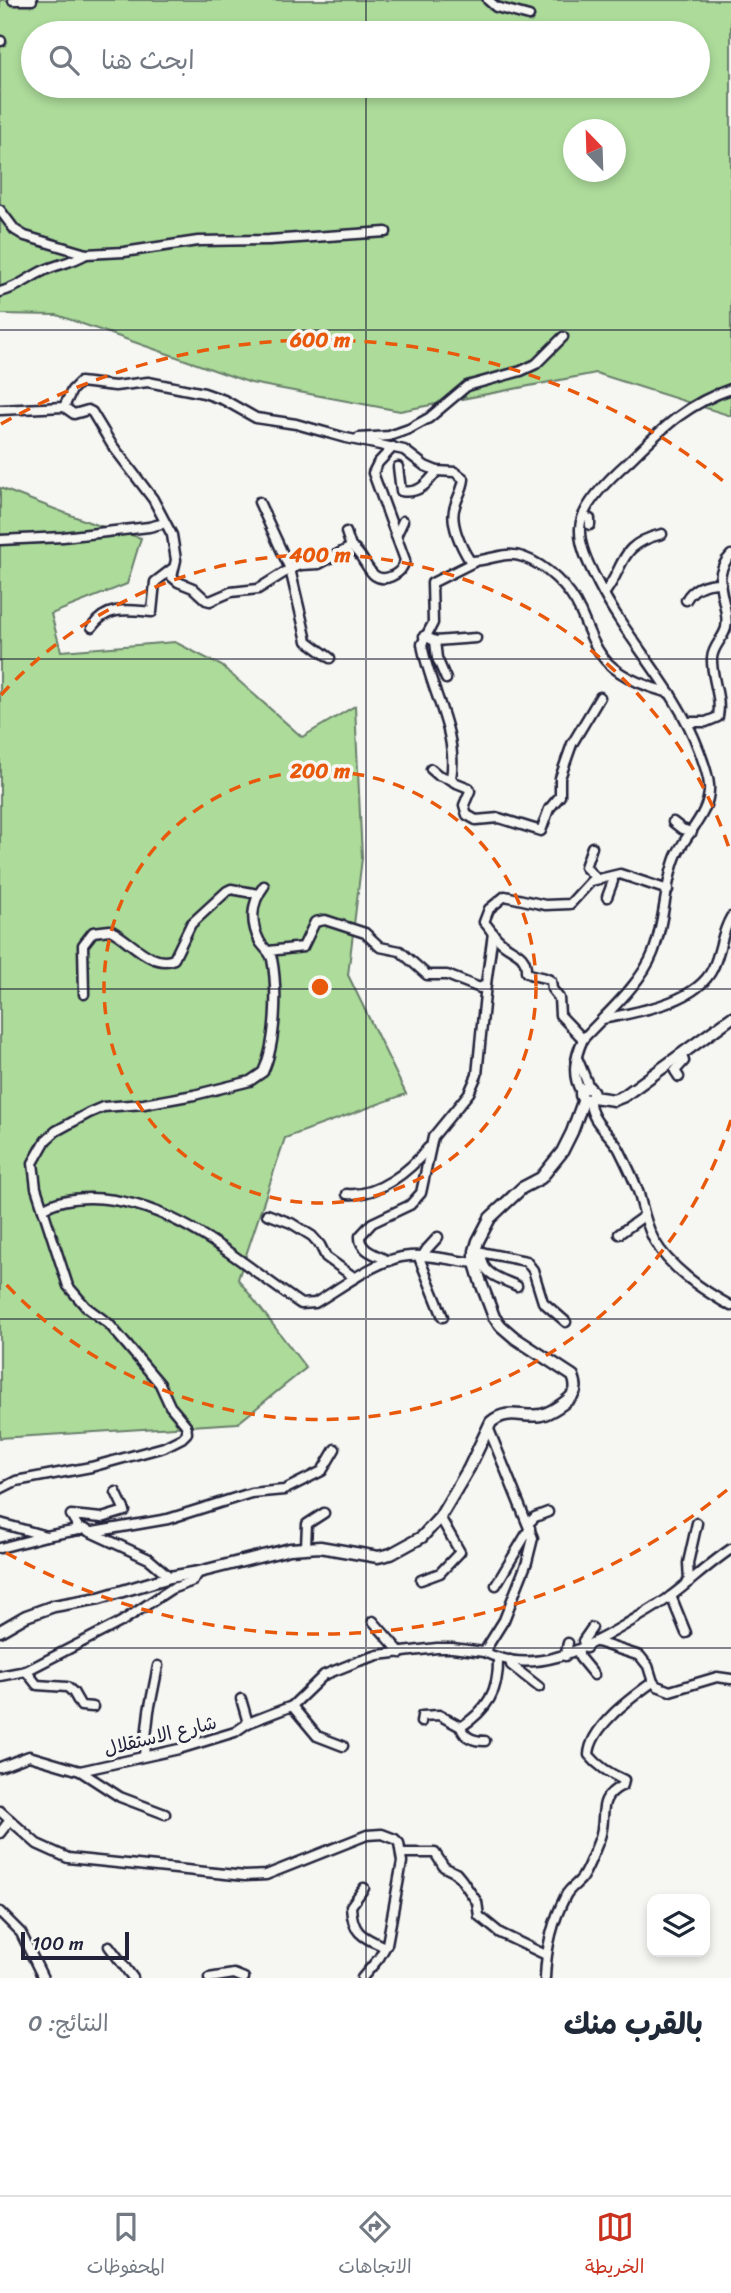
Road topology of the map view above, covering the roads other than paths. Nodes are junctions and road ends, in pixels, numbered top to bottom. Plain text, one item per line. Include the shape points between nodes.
1 (13, 0) edge
2 (32, 0) edge
3 (488, 0) edge
4 (530, 16) dead end
5 (0, 210) edge
6 (386, 232) dead end
7 (86, 254) junction
8 (0, 292) edge
9 (563, 337) dead end
10 (731, 389) edge
11 (64, 407) junction
12 (0, 410) edge
13 (346, 438) junction
14 (393, 447) junction
15 (398, 467) dead end
16 (437, 471) junction
17 (259, 502) dead end
18 (583, 516) junction
19 (403, 521) dead end
20 (164, 523) junction
21 (590, 525) dead end
22 (346, 532) dead end
23 (662, 534) dead end
24 (396, 536) junction
25 (0, 540) edge
26 (351, 547) junction
27 (731, 555) edge
28 (474, 562) junction
29 (174, 567) junction
30 (290, 569) junction
31 (721, 583) junction
32 (604, 594) junction
33 (686, 600) dead end
34 (728, 607) edge
35 (101, 616) junction
36 (89, 617) dead end
37 (92, 627) dead end
38 (424, 636) junction
39 (476, 638) dead end
40 (435, 641) junction
41 (330, 658) dead end
42 (446, 679) dead end
43 (670, 693) junction
44 (600, 696) dead end
45 (689, 722) junction
46 (431, 769) dead end
47 (452, 780) junction
48 (708, 797) junction
49 (712, 807) dead end
50 (673, 822) dead end
51 (692, 832) junction
52 (592, 848) dead end
53 (612, 877) junction
54 (596, 878) junction
55 (264, 886) dead end
56 (668, 890) junction
57 (258, 894) junction
58 (607, 897) dead end
59 (731, 917) edge
60 (493, 933) junction
61 (269, 951) junction
62 (485, 984) junction
63 (83, 994) dead end
64 (731, 1018) edge
65 (603, 1019) junction
66 (583, 1039) junction
67 (681, 1054) junction
68 (679, 1077) dead end
69 (588, 1094) junction
70 (430, 1146) junction
71 (347, 1194) dead end
72 (43, 1209) junction
73 (267, 1214) dead end
74 (644, 1216) junction
75 (619, 1234) dead end
76 (438, 1237) dead end
77 (479, 1251) junction
78 (422, 1256) junction
79 (389, 1261) junction
80 (475, 1263) junction
81 (355, 1278) junction
82 (517, 1286) dead end
83 (731, 1306) edge
84 (443, 1317) dead end
85 (566, 1322) dead end
86 (488, 1427) junction
87 (335, 1449) dead end
88 (0, 1489) edge
89 (116, 1492) dead end
90 (548, 1512) dead end
91 (324, 1513) dead end
92 (440, 1517) junction
93 (0, 1523) edge
94 (697, 1523) dead end
95 (529, 1526) junction
96 (80, 1530) junction
97 (93, 1532) junction
98 (46, 1535) junction
99 (306, 1546) junction
100 (0, 1548) edge
101 (731, 1549) edge
102 (199, 1572) junction
103 (170, 1577) junction
104 (421, 1580) dead end
105 (689, 1581) junction
106 (496, 1585) dead end
107 (671, 1596) junction
108 (373, 1621) dead end
109 (592, 1628) dead end
110 (0, 1631) edge
111 (686, 1633) dead end
112 (597, 1642) junction
113 (568, 1643) dead end
114 (582, 1649) junction
115 (484, 1652) junction
116 (401, 1653) junction
117 (565, 1656) junction
118 (498, 1659) junction
119 (510, 1660) junction
120 (158, 1666) dead end
121 (26, 1671) junction
122 (594, 1675) dead end
123 (0, 1676) edge
124 (731, 1679) edge
125 (653, 1682) junction
126 (539, 1687) dead end
127 (242, 1699) dead end
128 (292, 1706) junction
129 (93, 1707) dead end
130 (421, 1721) dead end
131 (248, 1723) junction
132 (461, 1727) junction
133 (485, 1741) dead end
134 (343, 1746) dead end
135 (144, 1755) junction
136 (0, 1767) edge
137 (80, 1771) junction
138 (0, 1811) edge
139 (164, 1814) dead end
140 (10, 1820) junction
141 (0, 1833) edge
142 (402, 1853) junction
143 (364, 1888) dead end
144 (0, 1912) edge
145 (109, 1946) dead end
146 (385, 1947) junction
147 (546, 1955) junction
148 (43, 1978) edge
149 (133, 1978) edge
150 (209, 1978) edge
151 (244, 1978) edge
152 (362, 1978) edge
153 (545, 1978) edge

1 - 2 street
3 - 4 street via 496,7
5 - 7 street via 25,236
6 - 7 street via 198,241
7 - 8 street
9 - 13 street via 536,364 467,386 410,429 388,436
10 - 18 street via 682,413 625,465
11 - 12 street
11 - 13 street via 80,382 115,386 148,382 213,395 256,418
11 - 20 street via 74,414 92,412 153,499
13 - 14 street
14 - 16 street
14 - 24 street via 373,473
15 - 16 street via 399,488 406,492 424,487
16 - 28 street via 455,472 464,478 454,520 468,558
17 - 30 street
18 - 21 street via 590,519
18 - 32 street via 584,550
19 - 24 street
20 - 25 street via 63,537
20 - 29 street via 175,548
22 - 26 street
23 - 32 street via 629,550
24 - 26 street via 404,566 384,579 373,574
26 - 30 street via 319,564
27 - 31 street via 724,564
28 - 38 street via 432,583 433,623
28 - 43 street via 509,554 536,563 575,601 607,663
29 - 30 street via 175,580 210,601 230,592 258,589
29 - 35 street via 155,582 152,612 120,610
30 - 41 street via 307,641
31 - 33 street via 704,583
31 - 34 street
32 - 43 street
34 - 45 street via 726,628 712,656 720,721
35 - 36 street
35 - 37 street
38 - 40 street
38 - 47 street via 423,654 450,738
39 - 40 street
40 - 42 street
43 - 45 street
44 - 47 street via 572,744 560,778 561,796 549,809 541,831 499,818 471,818 464,805 469,788
45 - 48 street via 707,774
46 - 47 street
48 - 49 street
48 - 51 street
50 - 51 street
51 - 56 street via 675,858
52 - 54 street via 585,867
53 - 54 street
53 - 56 street via 620,874
53 - 58 street
54 - 60 street via 569,904 560,906 505,896 486,915 484,922
55 - 57 street
56 - 65 street via 651,957
57 - 61 street via 254,926 261,945
57 - 63 street via 227,891 191,924 170,961 155,960 110,930 93,932 83,945
59 - 65 street via 704,982 656,1007
60 - 62 street
60 - 66 street via 523,957 526,972 551,981 559,998 560,1016
61 - 62 street via 303,947 314,922 325,920 365,933 380,947 400,951 426,975 447,975 480,988
61 - 72 street via 273,1028 263,1072 250,1081 166,1101 103,1107 69,1122 46,1140 33,1163
62 - 70 street via 477,1075
64 - 67 main road
65 - 66 street
66 - 69 street via 577,1057
67 - 68 street via 684,1061 675,1071
67 - 69 main road via 624,1096 614,1100
69 - 74 street via 594,1118 629,1170
69 - 77 main road via 562,1152 541,1178 522,1188 491,1218 478,1241
70 - 71 street via 417,1162 383,1185 361,1196
70 - 79 street via 418,1198 380,1218 360,1236 363,1248
72 - 81 street via 76,1198 142,1205 223,1247 301,1304 315,1303
72 - 88 street via 68,1286 109,1324 160,1384 188,1430 164,1447
73 - 81 street via 313,1236 326,1257
74 - 75 street
74 - 83 street via 653,1239 676,1265
76 - 78 street
77 - 80 main road
77 - 82 street via 487,1271
77 - 85 street via 526,1261 543,1302
78 - 79 street
78 - 80 street
78 - 84 street
79 - 81 street
80 - 86 main road via 501,1326 566,1370 576,1384 574,1392 552,1410 541,1415 513,1412
86 - 92 main road
86 - 95 street
87 - 97 street via 323,1471 284,1490 250,1493 168,1519
89 - 96 street via 125,1511 102,1518 71,1514
90 - 95 street via 535,1517
91 - 99 street via 307,1524
92 - 99 main road via 413,1543 378,1558
92 - 104 street via 460,1552 440,1573
93 - 98 street
94 - 105 street
95 - 106 street
95 - 115 street via 533,1538 527,1562 504,1620
96 - 97 street
96 - 98 street
97 - 103 street via 149,1559
98 - 100 street
99 - 102 main road
101 - 105 street
102 - 103 main road
102 - 121 street via 193,1581
103 - 110 main road via 38,1611
105 - 107 street
107 - 111 street
107 - 112 street
108 - 116 street
109 - 114 street
112 - 114 street
112 - 125 street via 640,1656
113 - 117 street
114 - 117 street
114 - 122 street via 580,1658
115 - 116 street, شارع الاستقلال via 452,1648
115 - 118 street
116 - 128 street, شارع الاستقلال via 334,1670
117 - 119 street
118 - 119 street
118 - 132 street via 493,1696 477,1717
119 - 126 street
120 - 135 street
121 - 123 street
121 - 129 street via 37,1685 67,1687 81,1706
124 - 125 street via 718,1677 670,1691
125 - 147 street via 614,1713 591,1744 592,1759 624,1784 606,1798 599,1840 584,1875 567,1892
127 - 131 street
128 - 131 street, شارع الاستقلال
128 - 134 street via 317,1737
130 - 132 street via 422,1716 439,1715
131 - 135 street, شارع الاستقلال via 210,1741
132 - 133 street via 467,1737
135 - 137 street, شارع الاستقلال
136 - 137 street via 29,1756
137 - 139 street via 120,1797
138 - 140 street
140 - 141 street
140 - 142 street via 37,1844 68,1858 235,1875 266,1875 374,1834 395,1839
142 - 146 street
142 - 147 street via 435,1853 444,1867 461,1879 484,1921
143 - 146 street via 351,1906 355,1925 361,1936
144 - 148 street via 21,1933
145 - 149 street
146 - 152 street
147 - 153 street
150 - 151 street via 234,1974

